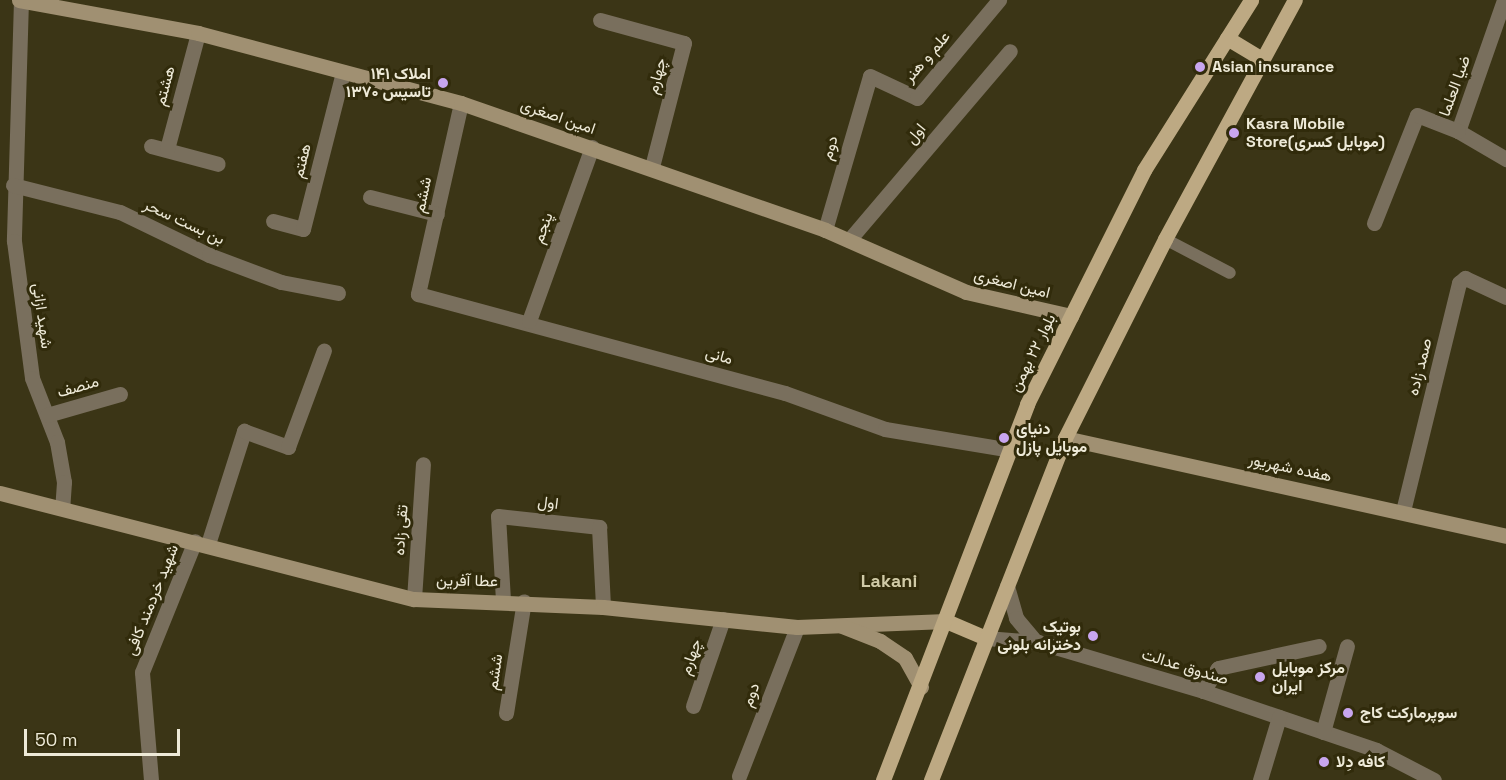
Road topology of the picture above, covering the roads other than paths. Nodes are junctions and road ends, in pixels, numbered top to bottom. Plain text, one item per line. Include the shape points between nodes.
1 (20, 0) edge
2 (999, 0) edge
3 (1251, 0) edge
4 (1295, 0) edge
5 (1504, 0) edge
6 (600, 20) dead end
7 (198, 33) junction
8 (1227, 38) junction
9 (1010, 51) dead end
10 (1262, 59) junction
11 (343, 72) junction
12 (870, 76) joint
13 (460, 103) junction
14 (7, 124) edge
15 (1458, 131) junction
16 (151, 146) dead end
17 (592, 147) junction
18 (167, 149) junction
19 (1506, 159) edge
20 (218, 164) dead end
21 (652, 167) junction
22 (13, 185) junction
23 (370, 196) dead end
24 (437, 214) junction
25 (273, 221) dead end
26 (1374, 223) dead end
27 (825, 230) junction
28 (7, 239) edge
29 (1165, 239) junction
30 (849, 240) junction
31 (1230, 273) dead end
32 (338, 293) dead end
33 (418, 294) joint
34 (1506, 297) edge
35 (1071, 316) junction
36 (529, 321) junction
37 (324, 350) dead end
38 (120, 394) dead end
39 (47, 415) junction
40 (1065, 438) junction
41 (1010, 450) junction
42 (423, 464) dead end
43 (0, 493) edge
44 (62, 508) junction
45 (1403, 511) junction
46 (1506, 536) edge
47 (202, 543) junction
48 (1007, 586) junction
49 (414, 598) junction
50 (503, 600) junction
51 (525, 601) junction
52 (603, 607) junction
53 (723, 619) junction
54 (946, 621) junction
55 (836, 624) junction
56 (797, 627) junction
57 (986, 638) junction
58 (1038, 642) junction
59 (1319, 646) dead end
60 (1347, 646) dead end
61 (921, 687) junction
62 (1203, 691) junction
63 (693, 706) dead end
64 (506, 713) dead end
65 (1279, 717) junction
66 (1323, 732) junction
67 (1409, 774) edge
68 (739, 776) dead end
69 (151, 780) edge
70 (883, 780) edge
71 (931, 780) edge
72 (1260, 780) edge
73 (1434, 780) edge

1 - 7 street, امین اصغری
1 - 14 street, شهید ازانی
2 - 12 street, علم و هنر via 917,98
3 - 8 main road, بلوار ۲۲ بهمن
4 - 10 main road
5 - 15 street, ضیا العلما
6 - 21 street, چهارم via 684,42
7 - 11 street, امین اصغری
7 - 18 street, هشتم
8 - 10 main road
8 - 35 main road, بلوار ۲۲ بهمن via 1144,170
9 - 30 street, اول
10 - 29 main road
11 - 13 street, امین اصغری
11 - 25 street, هفتم via 303,229
12 - 27 street, دوم
13 - 17 street, امین اصغری
13 - 24 street, ششم
14 - 22 street, شهید ازانی
15 - 19 street, ضیا العلما
15 - 26 street via 1417,114
16 - 18 street
17 - 21 street, امین اصغری
17 - 36 street, پنجم
18 - 20 street
21 - 27 street, امین اصغری
22 - 28 street, شهید ازانی
22 - 32 street, بن بست سحر via 120,212 209,255 281,282
23 - 24 street
24 - 33 street, ششم
27 - 30 street, امین اصغری
28 - 39 street, شهید ازانی via 32,378
29 - 31 lane
29 - 40 main road
30 - 35 street, امین اصغری via 966,292
33 - 36 street, مانی
34 - 45 street, صمد زاده via 1465,278 1459,283
35 - 41 main road, بلوار ۲۲ بهمن via 1027,404
36 - 41 street, مانی via 785,393 885,429
37 - 47 street, شهید خردمند کافی via 288,447 244,431
38 - 39 street, منصف
39 - 44 street, شهید ازانی via 57,442 64,482
40 - 45 street, هفده شهریور
40 - 48 main road
41 - 54 main road, بلوار ۲۲ بهمن
42 - 49 street, تقی زاده
43 - 44 street, عطا آفرین
44 - 47 street, عطا آفرین
45 - 46 street, هفده شهریور
47 - 49 street, عطا آفرین
47 - 69 street, شهید خردمند کافی via 142,672
48 - 57 main road
48 - 58 street via 1016,618 1026,635
49 - 50 street, عطا آفرین
50 - 51 street, عطا آفرین
50 - 52 street, اول via 498,516 599,527
51 - 52 street, عطا آفرین
51 - 64 street, ششم
52 - 53 street, عطا آفرین
53 - 56 street, عطا آفرین
53 - 63 street, چهارم
54 - 55 street, عطا آفرین
54 - 57 main road
54 - 61 main road, بلوار ۲۲ بهمن
55 - 56 street, عطا آفرین
55 - 61 street via 880,641 905,658
56 - 68 street, دوم
57 - 58 street, صندوق عدالت
57 - 71 main road
58 - 62 street, صندوق عدالت
59 - 62 street via 1218,668
60 - 66 street
61 - 70 main road, بلوار ۲۲ بهمن
62 - 65 street, صندوق عدالت
65 - 66 street, صندوق عدالت
65 - 72 street
66 - 67 street, صندوق عدالت via 1376,750
67 - 73 street, صندوق عدالت

